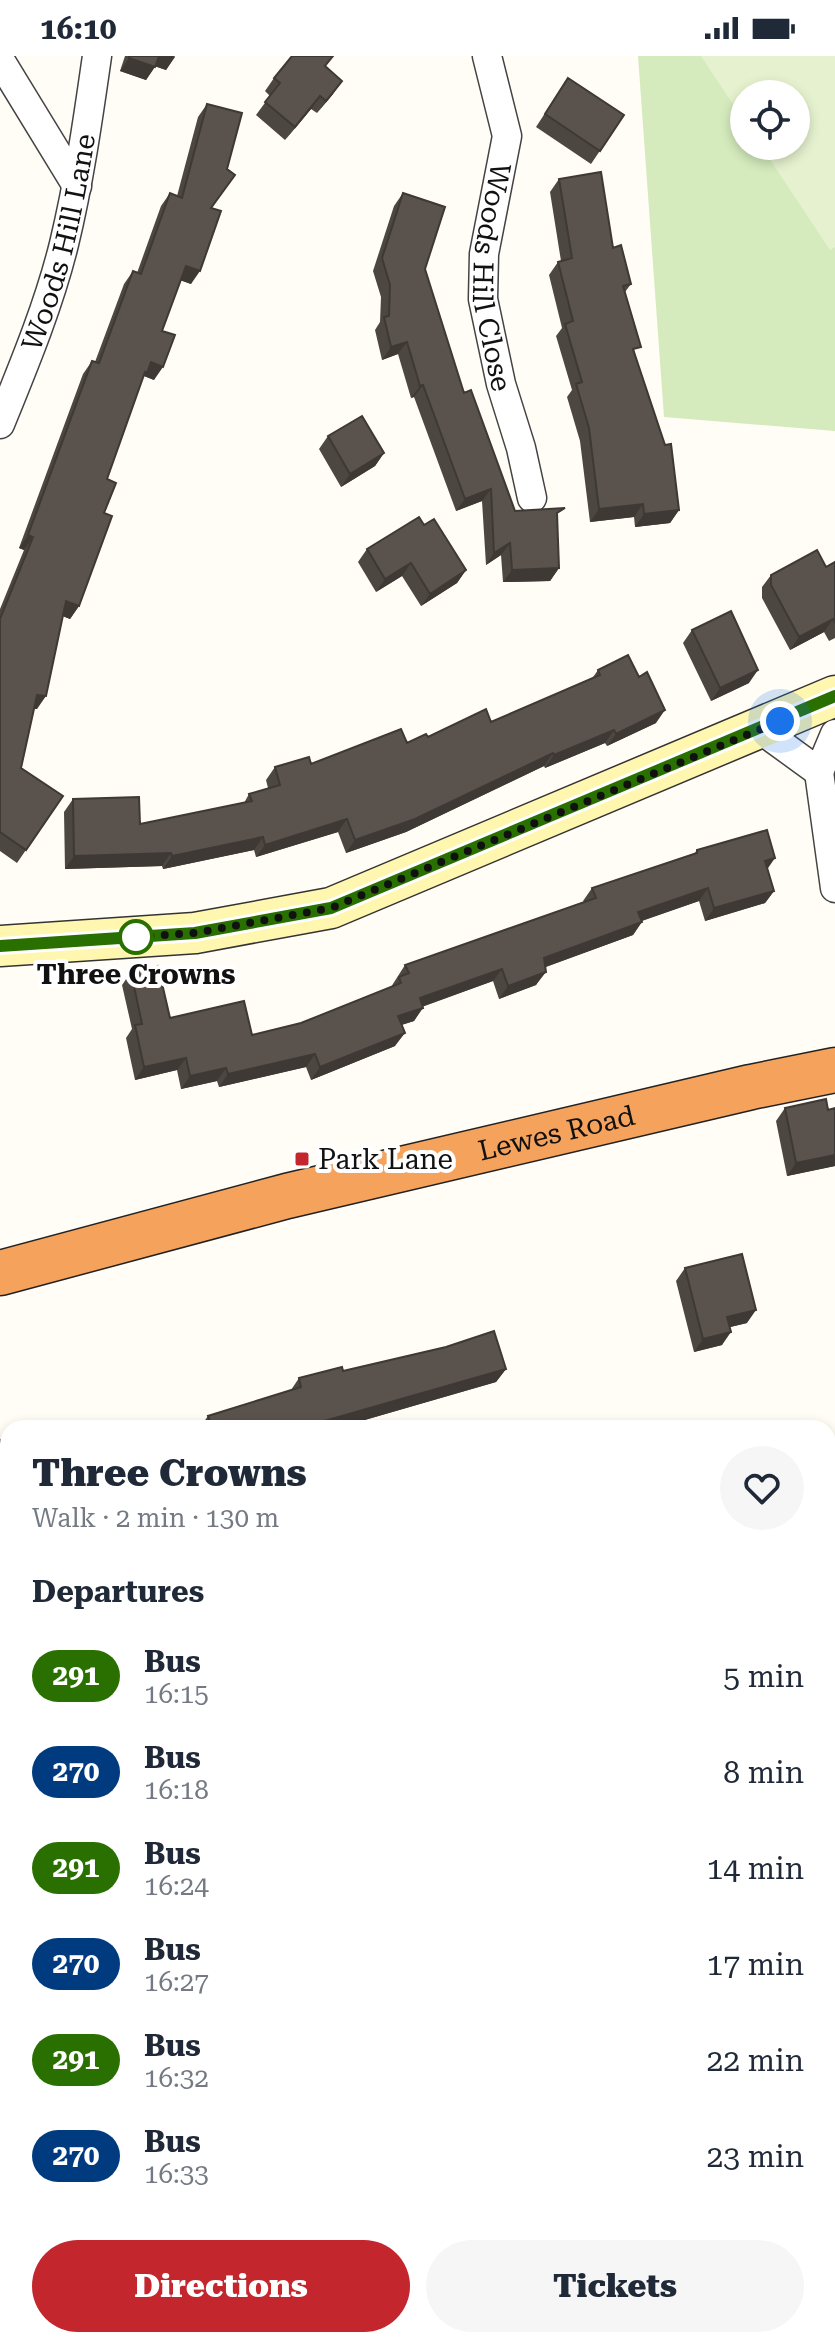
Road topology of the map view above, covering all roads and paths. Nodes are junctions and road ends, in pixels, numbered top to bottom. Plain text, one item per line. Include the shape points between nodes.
1 (97, 56) edge
2 (487, 56) edge
3 (0, 60) edge
4 (77, 186) junction
5 (0, 424) edge
6 (532, 498) dead end
7 (835, 696) edge
8 (760, 729) junction
9 (835, 734) edge
10 (819, 772) junction
11 (835, 888) edge
12 (0, 946) edge
13 (835, 1070) edge
14 (0, 1273) edge

1 - 4 street, Woods Hill Lane
2 - 6 street, Woods Hill Close via 507,136 484,254 483,299
3 - 4 street
4 - 5 street, Woods Hill Lane via 58,263
7 - 8 street
8 - 10 street
8 - 12 street via 331,908 195,933
9 - 10 street
10 - 11 street
13 - 14 highway, Lewes Road via 287,1196

